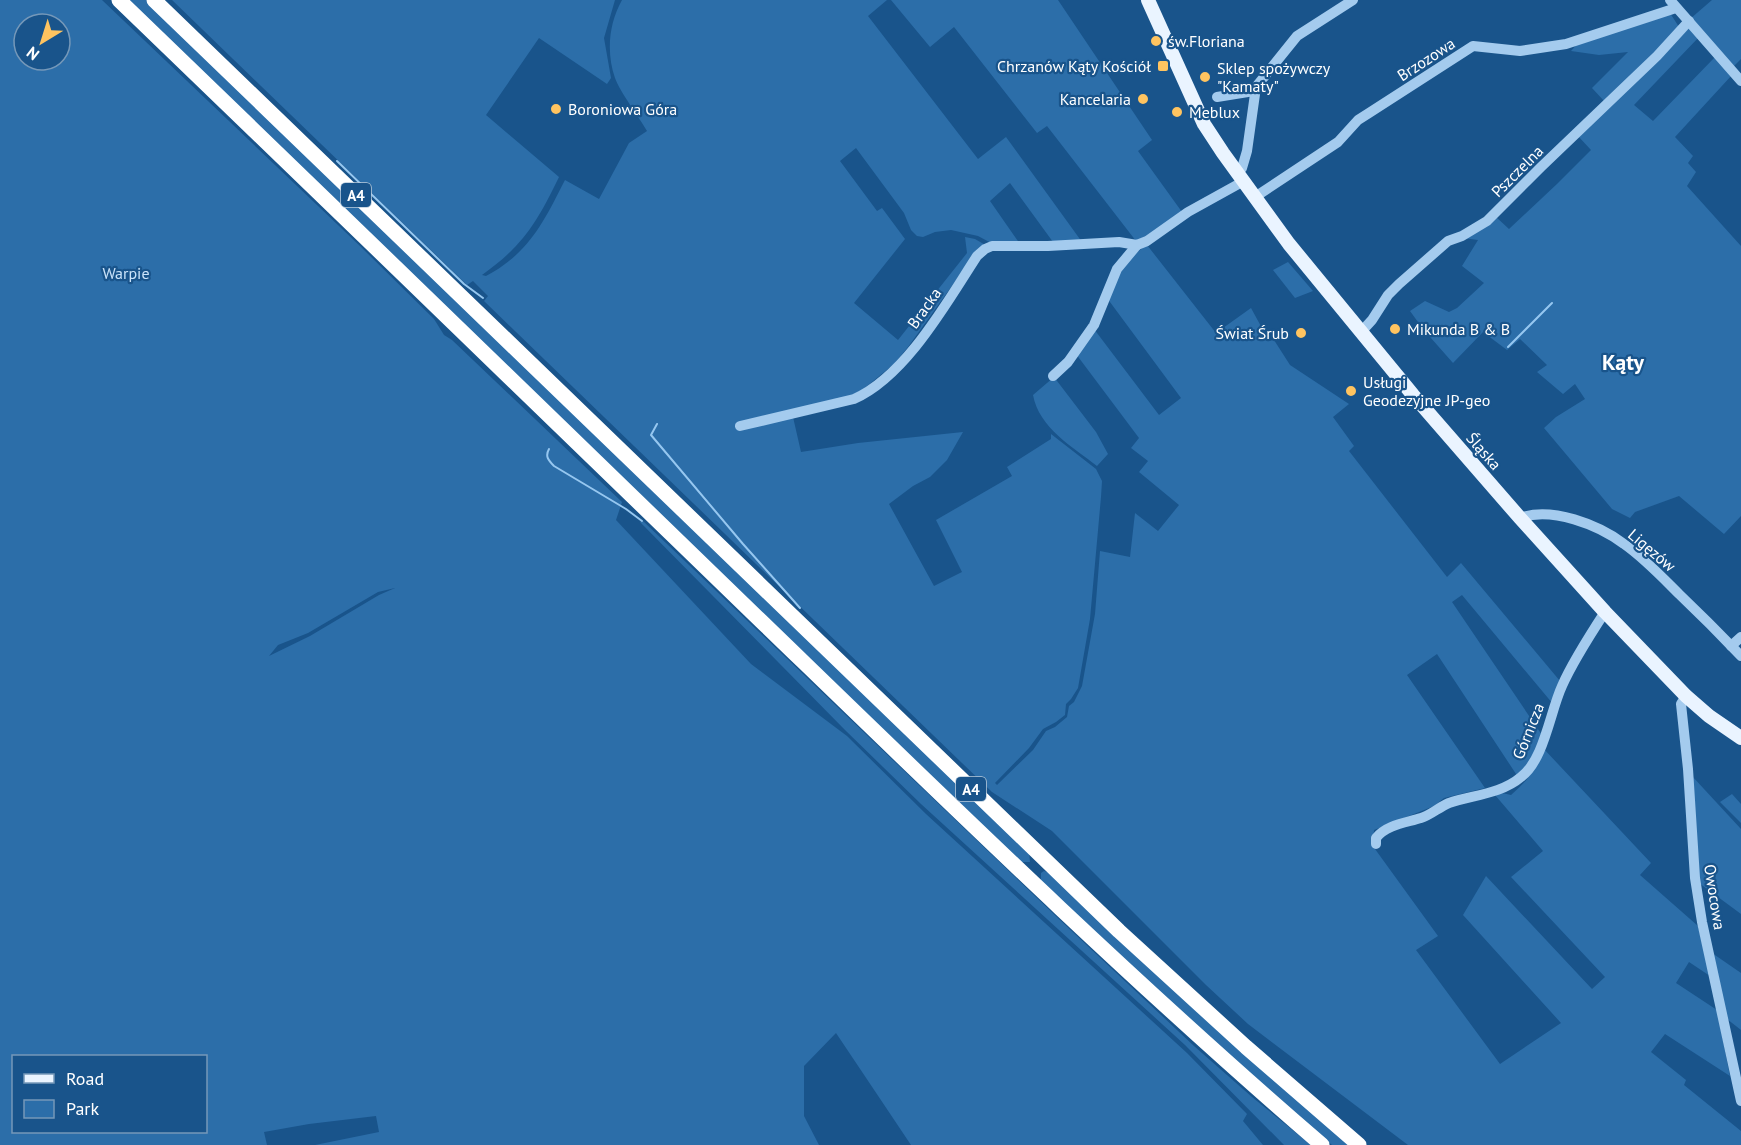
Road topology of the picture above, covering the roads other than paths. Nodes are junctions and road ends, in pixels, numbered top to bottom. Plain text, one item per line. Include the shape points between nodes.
1 (119, 0) edge
2 (154, 0) edge
3 (1148, 0) edge
4 (1353, 0) edge
5 (1673, 4) edge
6 (1689, 21) junction
7 (1741, 81) edge
8 (1254, 91) junction
9 (1217, 97) dead end
10 (1240, 177) junction
11 (1256, 197) junction
12 (1137, 245) junction
13 (1361, 332) junction
14 (1053, 376) dead end
15 (740, 426) dead end
16 (1520, 518) junction
17 (1605, 612) junction
18 (1741, 637) edge
19 (1731, 646) junction
20 (1741, 656) edge
21 (1686, 696) junction
22 (1741, 738) edge
23 (1376, 844) dead end
24 (1741, 1101) edge
25 (1322, 1145) edge
26 (1359, 1145) edge

1 - 25 highway, A4 via 1108,954
2 - 26 highway, A4 via 1155,964
3 - 10 main road, Śląska via 1204,124
4 - 8 street via 1297,36
5 - 6 street
5 - 11 street, Brzozowa via 1566,44 1520,51 1473,46 1358,120 1338,142
6 - 7 street
6 - 13 street, Pszczelna via 1495,213 1448,241 1399,284
8 - 9 street
8 - 10 street
10 - 11 main road, Śląska
10 - 12 street
11 - 13 main road, Śląska
12 - 14 street via 1117,269 1094,326
12 - 15 street, Bracka via 1119,242 985,249 913,350 865,394
13 - 16 main road, Śląska
16 - 17 main road, Śląska
16 - 19 street, Ligęzów via 1552,514 1577,520 1623,542
17 - 21 main road, Śląska
17 - 23 street, Górnicza via 1561,688 1540,747 1524,776 1487,794 1447,804 1423,818 1381,831
18 - 19 street
19 - 20 street, Ligęzów
21 - 22 main road, Śląska
21 - 24 street, Owocowa via 1681,704 1695,878

